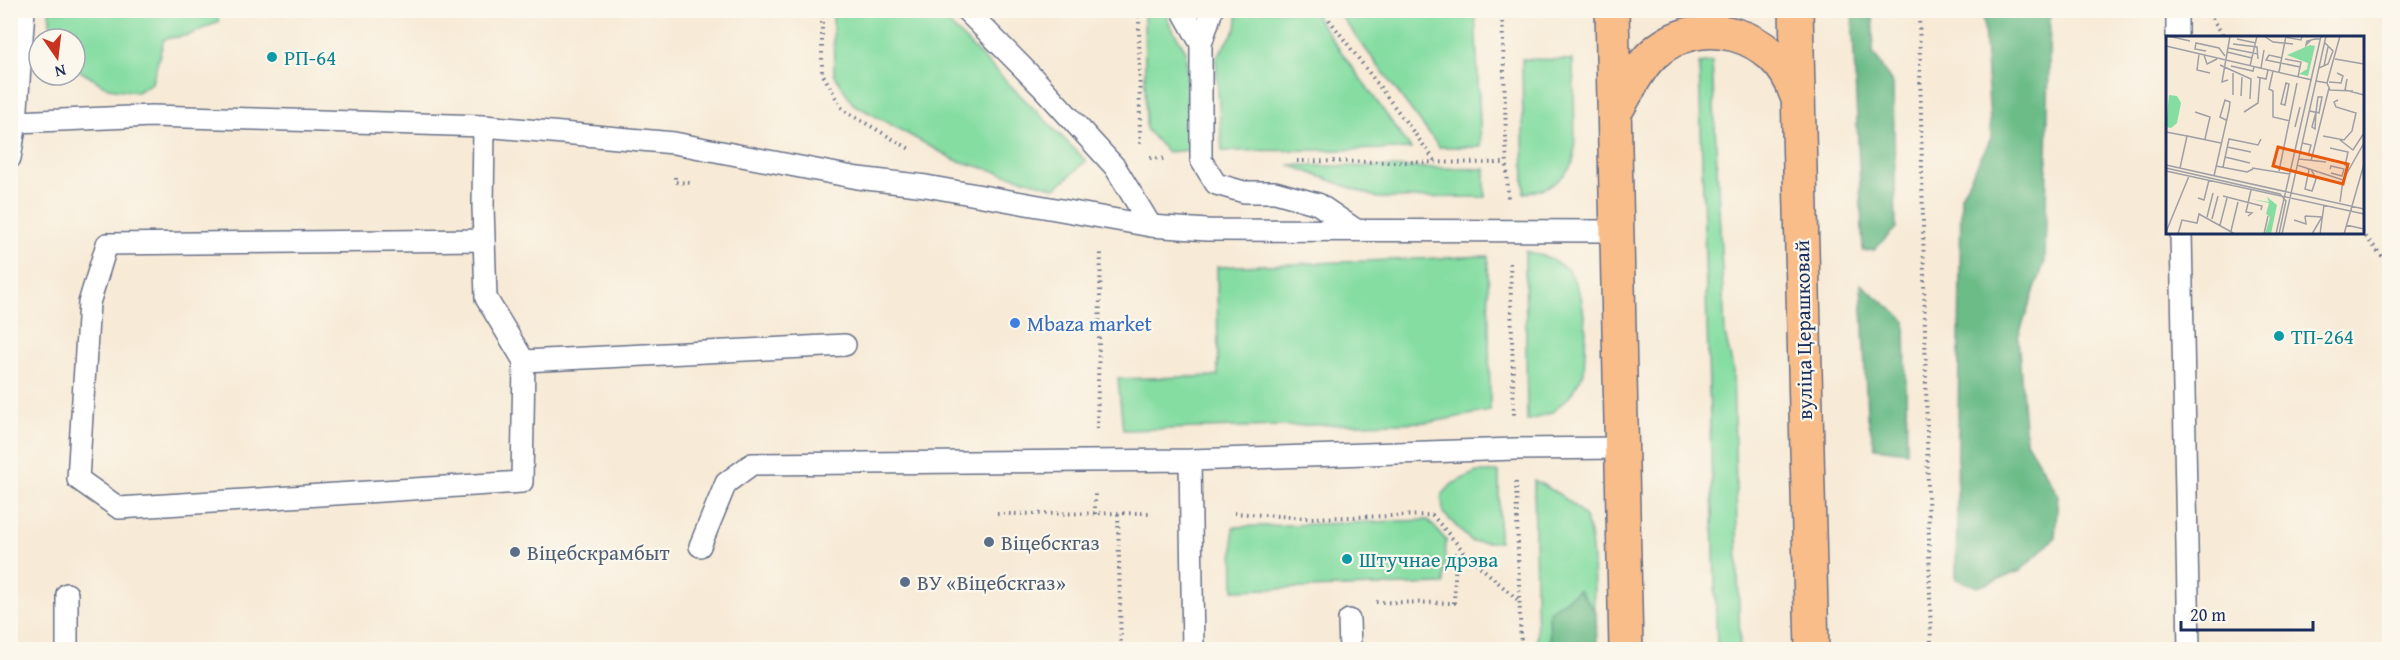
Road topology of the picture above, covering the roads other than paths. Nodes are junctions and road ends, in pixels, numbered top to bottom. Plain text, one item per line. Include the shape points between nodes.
1 (24, 10) edge
2 (966, 10) edge
3 (1182, 10) edge
4 (1212, 10) edge
5 (1612, 10) edge
6 (1797, 10) edge
7 (2177, 10) edge
8 (2177, 36) edge
9 (1201, 44) junction
10 (1798, 102) junction
11 (1615, 113) junction
12 (16, 122) junction
13 (484, 126) junction
14 (10, 158) edge
15 (1150, 226) junction
16 (1356, 230) junction
17 (1617, 231) junction
18 (2181, 234) edge
19 (484, 240) junction
20 (845, 345) dead end
21 (524, 361) junction
22 (1622, 448) junction
23 (1190, 460) junction
24 (700, 546) dead end
25 (67, 594) dead end
26 (1349, 620) road end
27 (67, 650) edge
28 (1192, 650) edge
29 (1350, 650) edge
30 (1626, 650) edge
31 (1812, 650) edge
32 (2189, 650) edge

1 - 12 lane
2 - 15 lane via 1115,167
3 - 9 lane
4 - 9 lane
5 - 11 main road
6 - 10 main road, вуліца Церашковай
7 - 8 lane
9 - 16 lane via 1201,160 1216,184 1244,192 1275,192 1318,204
10 - 11 main road via 1792,82 1766,50 1729,32 1708,31 1667,43 1651,56
10 - 31 main road, вуліца Церашковай
11 - 17 main road
12 - 13 lane via 152,116
12 - 14 lane
13 - 15 lane via 674,143
13 - 19 lane
15 - 16 lane
16 - 17 lane
17 - 22 main road
18 - 32 lane
19 - 21 lane via 486,298
19 - 21 lane via 106,244 89,303 78,479 119,508 522,482
20 - 21 lane
22 - 23 lane
22 - 30 main road
23 - 24 lane via 752,464 726,483
23 - 28 lane
25 - 27 lane
26 - 29 lane

